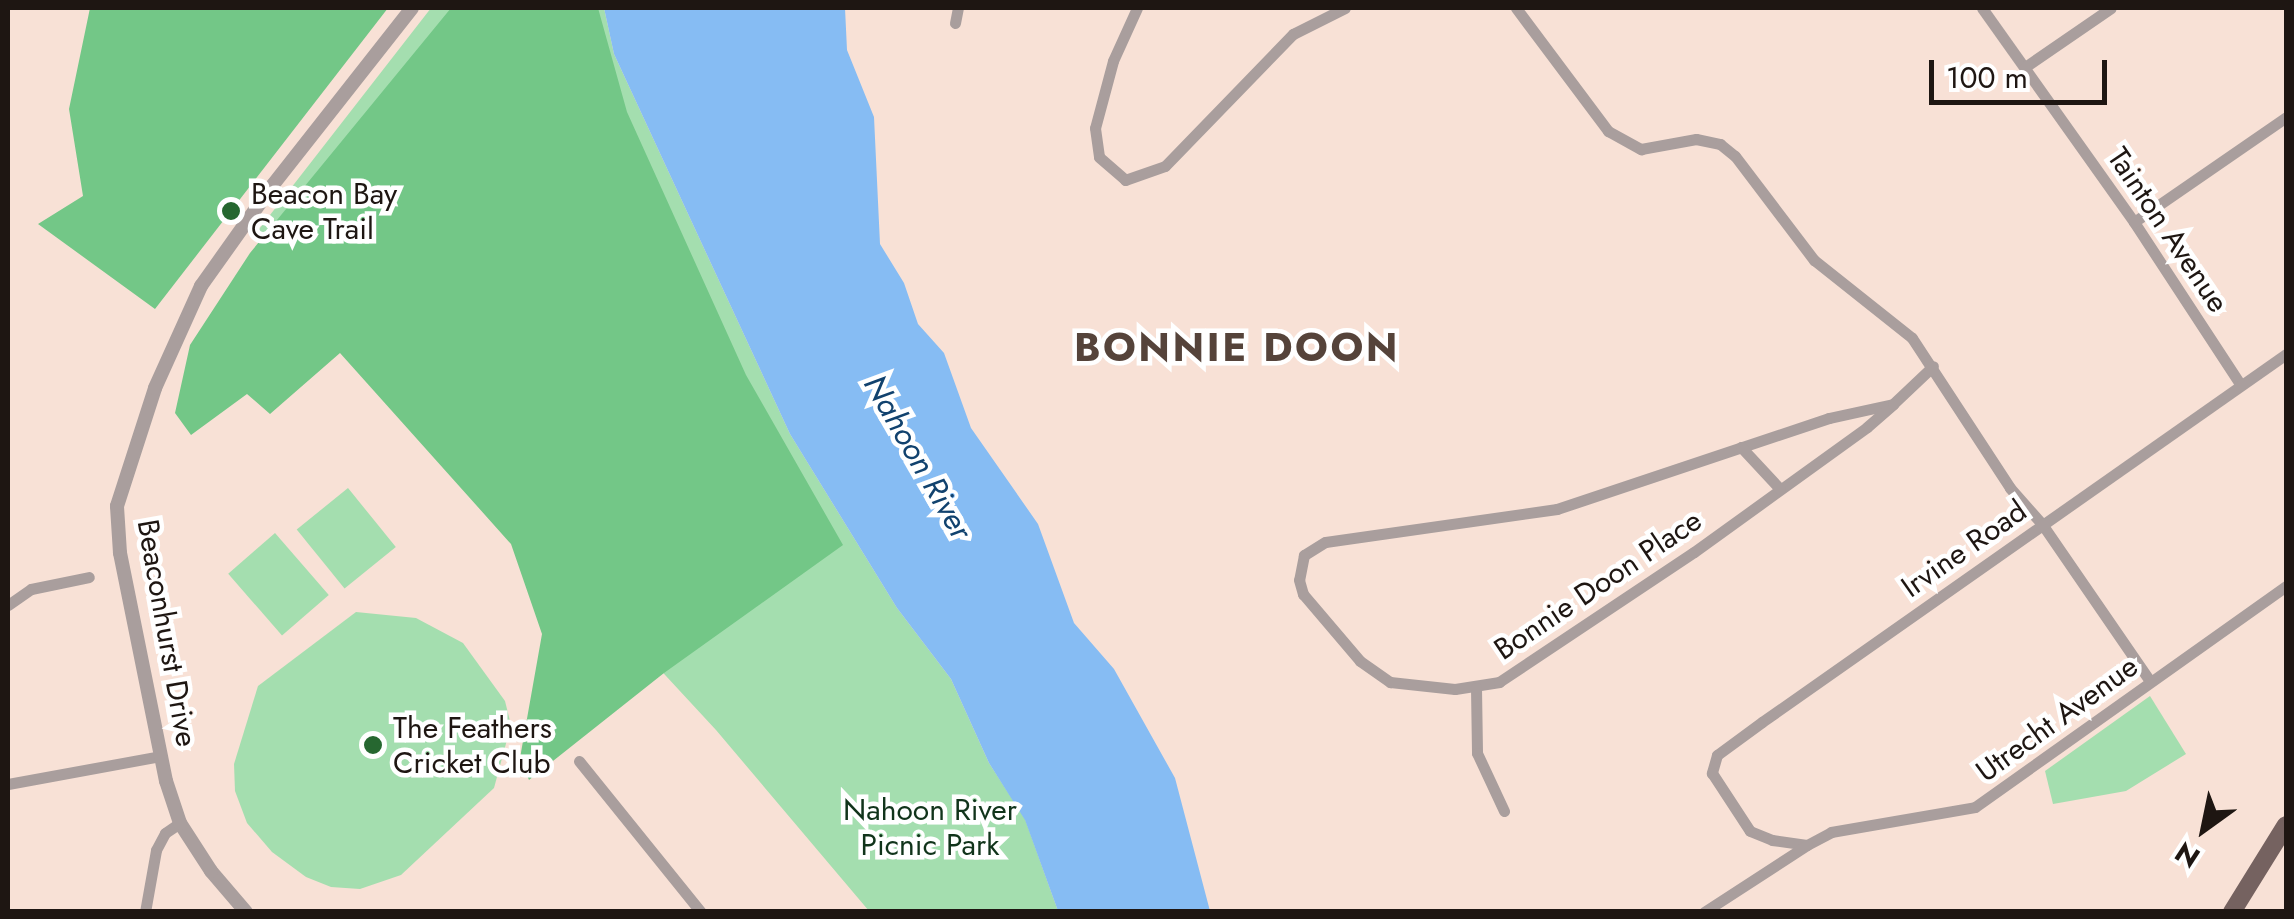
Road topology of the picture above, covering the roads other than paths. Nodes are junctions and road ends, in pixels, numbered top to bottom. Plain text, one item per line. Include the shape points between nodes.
1 (412, 8) edge
2 (958, 8) edge
3 (1137, 8) edge
4 (1345, 8) edge
5 (1516, 8) edge
6 (1982, 8) edge
7 (2111, 8) edge
8 (955, 23) dead end
9 (2025, 67) junction
10 (2286, 116) edge
11 (2134, 222) junction
12 (2286, 354) edge
13 (1933, 366) junction
14 (2240, 384) junction
15 (1893, 404) junction
16 (1741, 447) junction
17 (1780, 489) junction
18 (2042, 524) junction
19 (89, 576) dead end
20 (2286, 586) edge
21 (8, 605) edge
22 (2150, 681) junction
23 (1476, 688) junction
24 (160, 756) junction
25 (579, 761) dead end
26 (8, 784) edge
27 (1731, 805) joint
28 (1504, 811) dead end
29 (180, 822) junction
30 (2286, 825) edge
31 (1807, 844) junction
32 (146, 912) edge
33 (246, 912) edge
34 (701, 912) edge
35 (1704, 912) edge
36 (2232, 912) edge

1 - 24 street, Beaconhurst Drive via 201,286 154,388 117,506 120,553
2 - 8 street
3 - 4 street via 1113,60 1096,128 1104,165 1134,180 1178,156 1293,34
5 - 13 street via 1616,138 1642,149 1714,141 1735,156 1814,260 1912,338
6 - 9 street, Tainton Avenue
7 - 9 street
9 - 11 street, Tainton Avenue
10 - 11 street
11 - 14 street, Tainton Avenue
12 - 14 street, Irvine Road
13 - 15 street, Bonnie Doon Place
13 - 18 street via 2010,488
14 - 18 street, Irvine Road
15 - 16 street, Bonnie Doon Place
15 - 17 street, Bonnie Doon Place
16 - 17 street
16 - 23 street, Bonnie Doon Place via 1557,509 1343,538 1304,556 1303,594 1371,670 1403,686
17 - 23 street, Bonnie Doon Place via 1512,677
18 - 22 street
18 - 27 street, Irvine Road via 1717,756 1712,773
19 - 21 street via 32,589
20 - 22 street, Utrecht Avenue
22 - 31 street, Utrecht Avenue via 1984,804 1831,832
23 - 28 street via 1477,752
24 - 26 street
24 - 29 street, Beaconhurst Drive
25 - 34 street
27 - 31 street, Utrecht Avenue via 1760,838
29 - 32 street via 156,850
29 - 33 street, Beaconhurst Drive
30 - 36 main road
31 - 35 street

